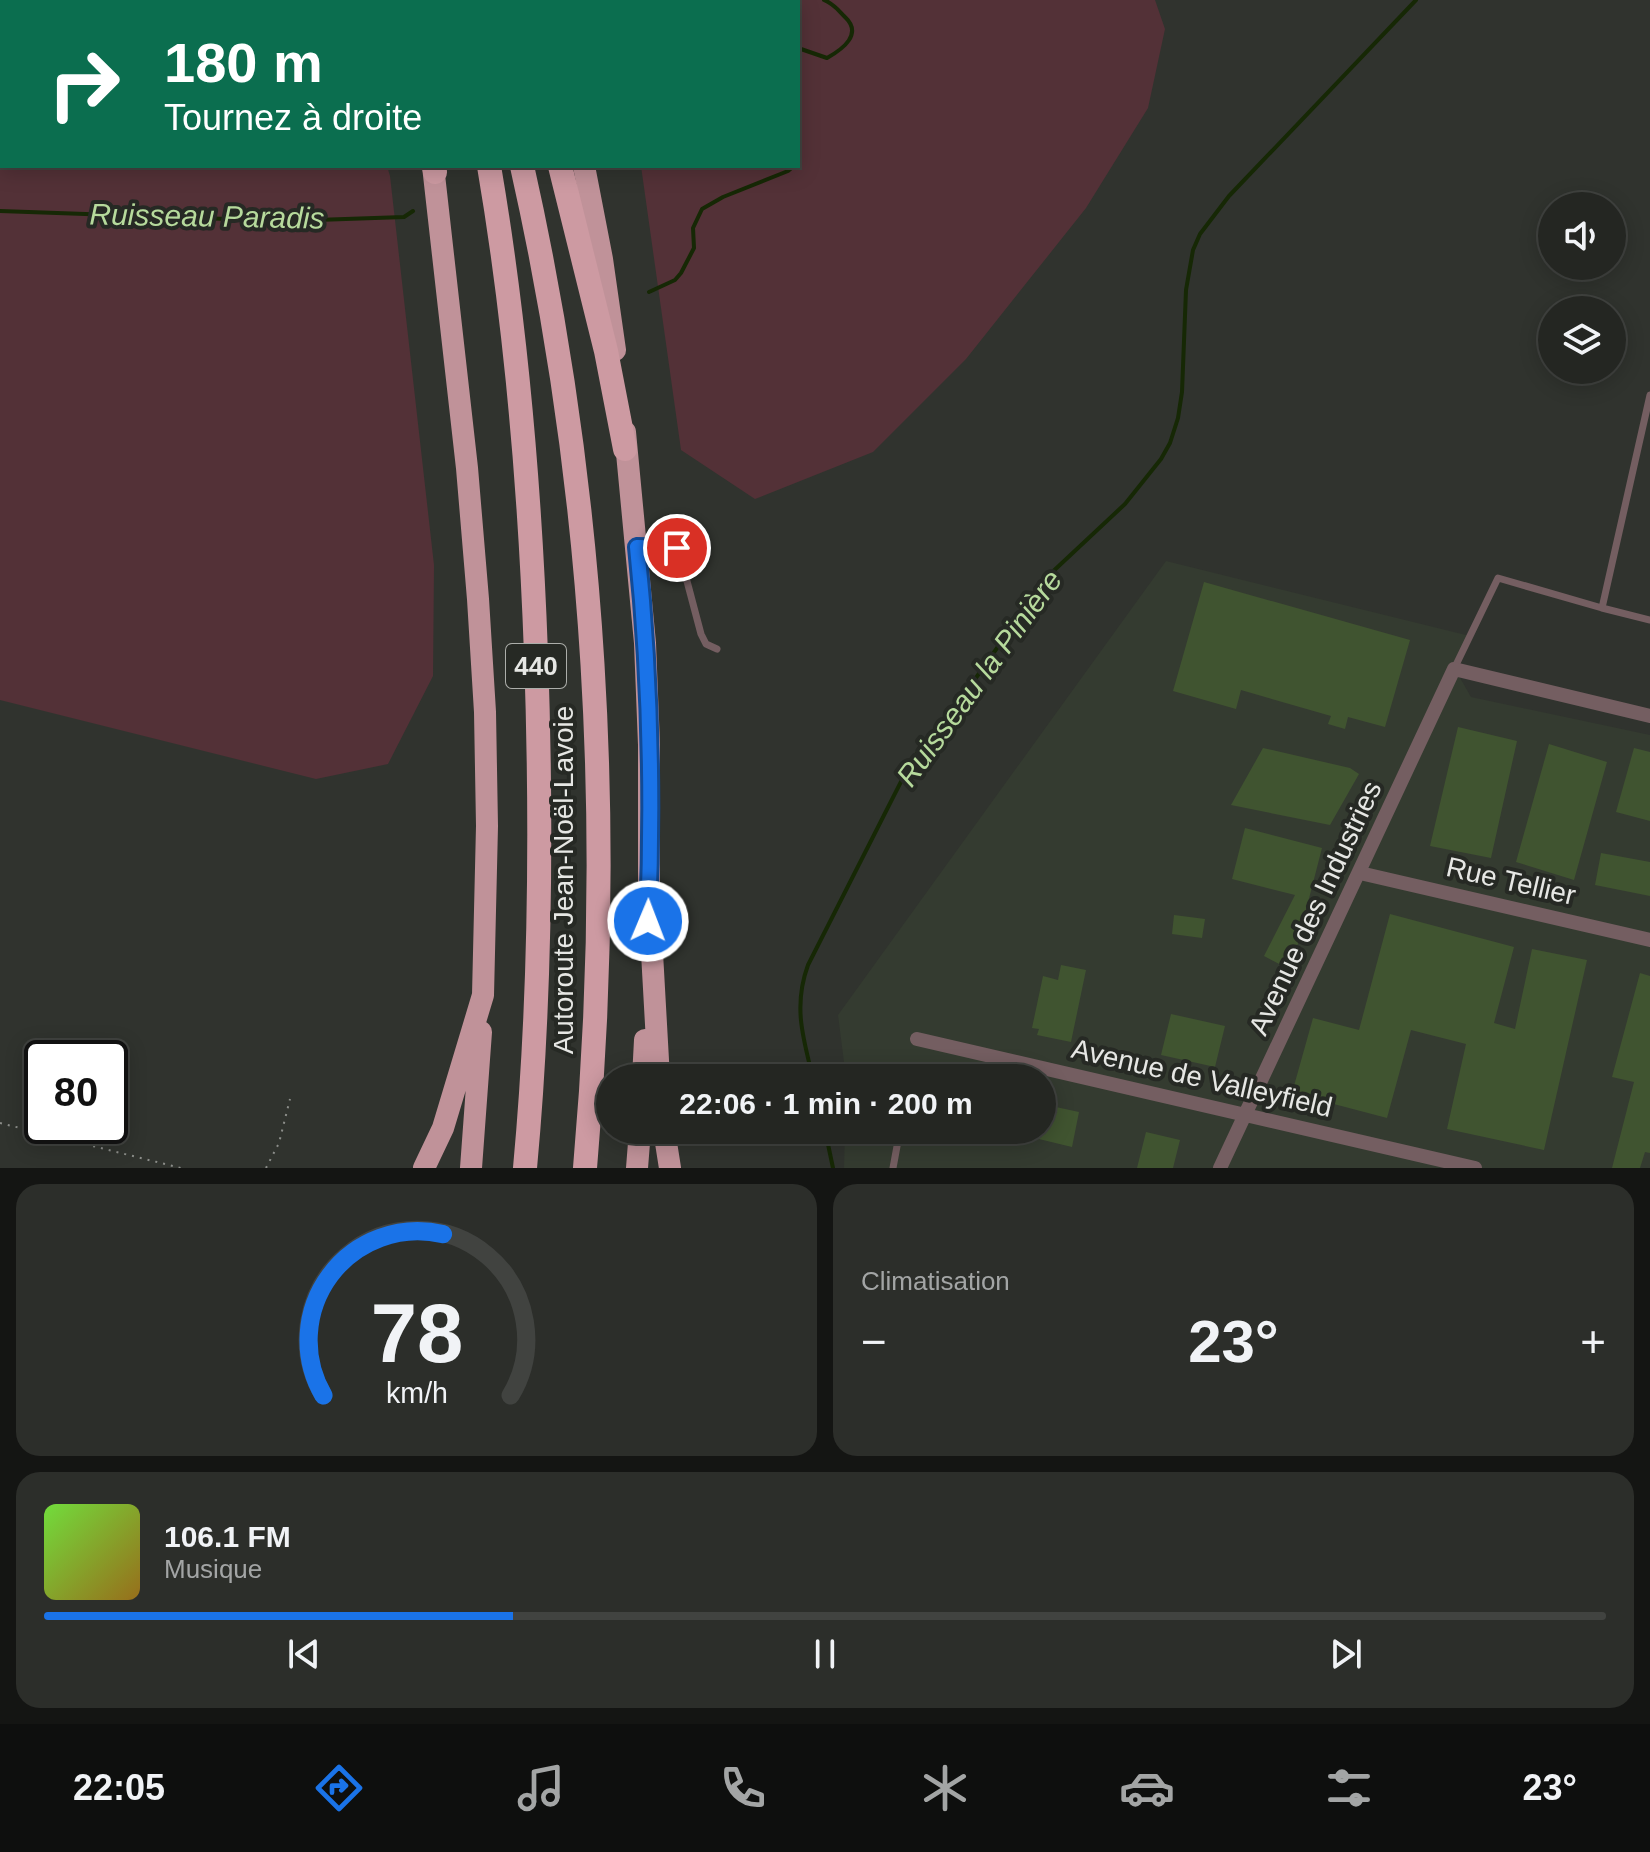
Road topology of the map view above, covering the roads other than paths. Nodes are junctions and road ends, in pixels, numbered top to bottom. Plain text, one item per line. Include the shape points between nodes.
1 (434, 168) edge
2 (489, 168) edge
3 (522, 168) edge
4 (560, 168) edge
5 (584, 168) edge
6 (1650, 395) edge
7 (625, 449) junction
8 (637, 547) junction
9 (1602, 608) junction
10 (1650, 620) edge
11 (717, 649) dead end
12 (1454, 669) junction
13 (1650, 716) edge
14 (1360, 873) junction
15 (649, 899) junction
16 (1650, 940) edge
17 (483, 995) junction
18 (917, 1039) dead end
19 (643, 1064) edge
20 (658, 1064) edge
21 (1247, 1115) junction
22 (639, 1144) edge
23 (666, 1144) edge
24 (897, 1144) edge
25 (424, 1168) edge
26 (471, 1168) edge
27 (525, 1168) edge
28 (585, 1168) edge
29 (637, 1168) edge
30 (670, 1168) edge
31 (893, 1168) edge
32 (1220, 1168) edge
33 (1475, 1168) edge

1 - 17 highway via 481,646 487,790
2 - 27 highway, Autoroute Jean-Noël-Lavoie / 440 via 519,373 536,661 539,901
3 - 28 highway, Autoroute Jean-Noël-Lavoie / 440 via 562,375 589,605 598,892
4 - 7 highway
5 - 7 highway via 604,273
6 - 9 lane
7 - 8 highway
8 - 11 lane via 679,551 701,634
8 - 15 highway via 649,745
9 - 10 lane
9 - 12 lane via 1498,578
12 - 13 street
12 - 14 street, Avenue des Industries
14 - 16 street, Rue Tellier
14 - 21 street, Avenue des Industries
15 - 19 highway
15 - 20 highway
17 - 25 highway via 443,1128
17 - 26 highway
18 - 21 street, Avenue de Valleyfield
21 - 32 street, Avenue des Industries
21 - 33 street, Avenue de Valleyfield
22 - 29 highway
23 - 30 highway
24 - 31 lane

